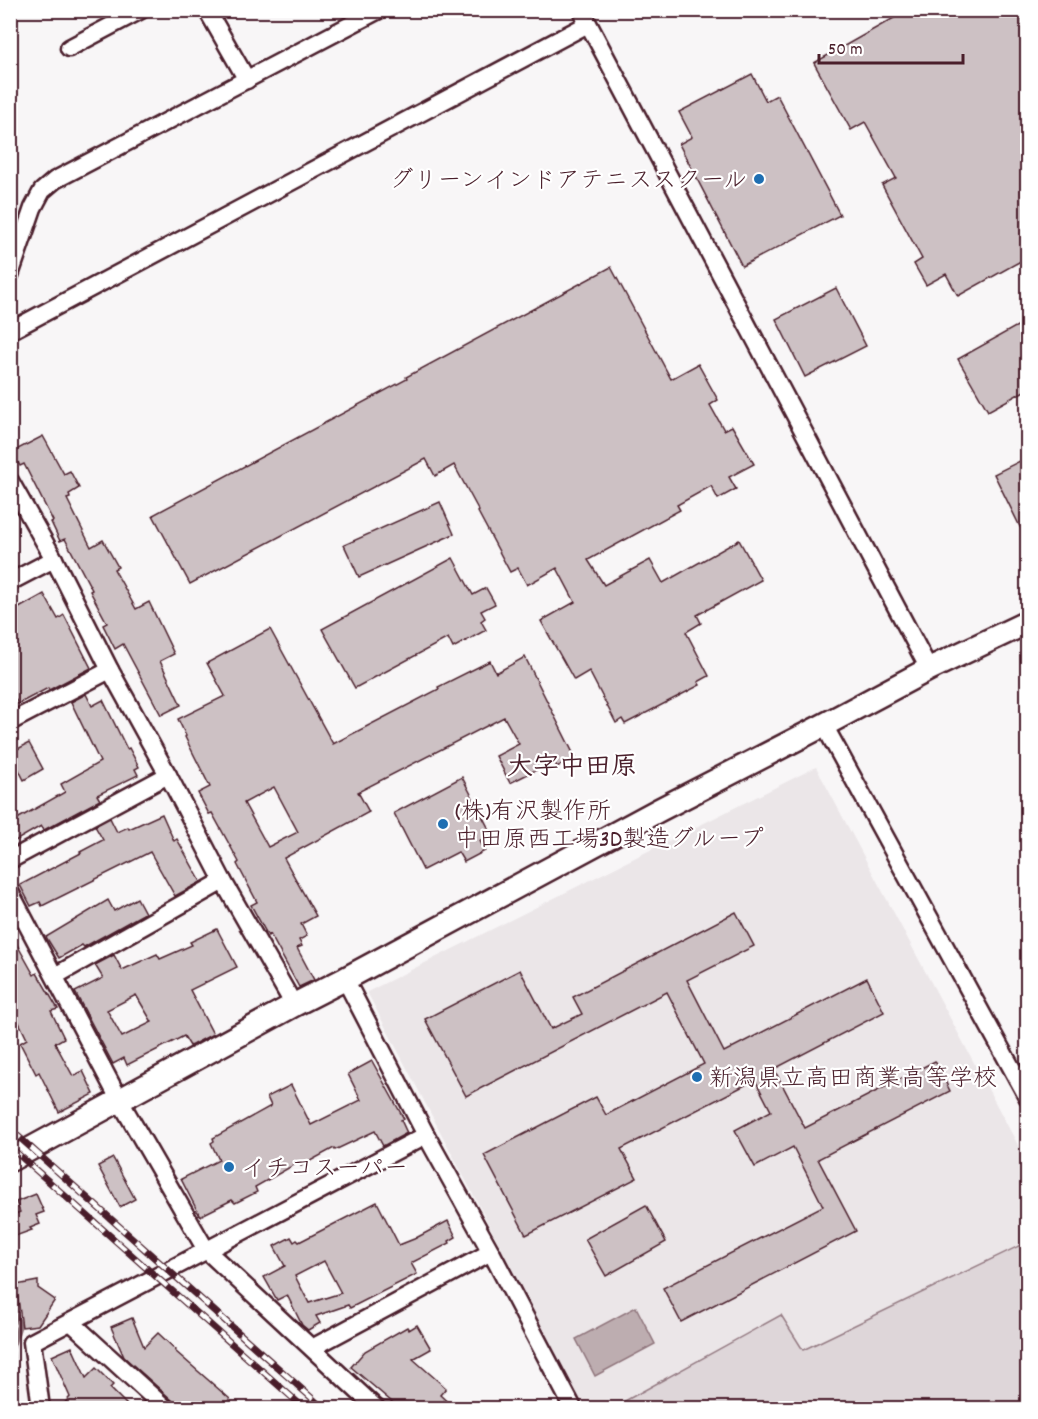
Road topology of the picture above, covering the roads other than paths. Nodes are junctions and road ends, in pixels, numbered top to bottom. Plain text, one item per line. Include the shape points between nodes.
1 (141, 10) edge
2 (207, 10) edge
3 (379, 10) edge
4 (584, 17) edge
5 (69, 48) dead end
6 (247, 80) junction
7 (10, 276) edge
8 (10, 331) edge
9 (10, 481) edge
10 (54, 559) junction
11 (10, 582) edge
12 (1028, 622) edge
13 (929, 669) junction
14 (110, 670) junction
15 (10, 722) edge
16 (824, 725) junction
17 (168, 775) junction
18 (10, 861) edge
19 (223, 881) junction
20 (10, 892) edge
21 (55, 976) junction
22 (345, 979) junction
23 (294, 1005) junction
24 (1028, 1098) edge
25 (120, 1101) junction
26 (426, 1136) junction
27 (10, 1160) edge
28 (206, 1250) junction
29 (491, 1252) junction
30 (71, 1322) junction
31 (312, 1348) junction
32 (41, 1408) edge
33 (165, 1408) edge
34 (376, 1408) edge
35 (573, 1408) edge

1 - 5 street
2 - 6 street
3 - 6 street
4 - 8 street
4 - 13 street
6 - 7 street via 55,180 42,191 33,208
9 - 10 street
10 - 11 street
10 - 14 street
12 - 13 street
13 - 16 street
14 - 15 street
14 - 17 street
16 - 22 street
16 - 24 street
17 - 18 street
17 - 19 street
19 - 21 street
19 - 23 street
20 - 21 street
21 - 25 street
22 - 23 street
22 - 26 street
23 - 25 street
25 - 27 street
25 - 28 street
26 - 28 street
26 - 29 street
28 - 30 street
28 - 31 street
29 - 31 street
29 - 35 street
30 - 32 street via 32,1342
30 - 33 street
31 - 34 street

